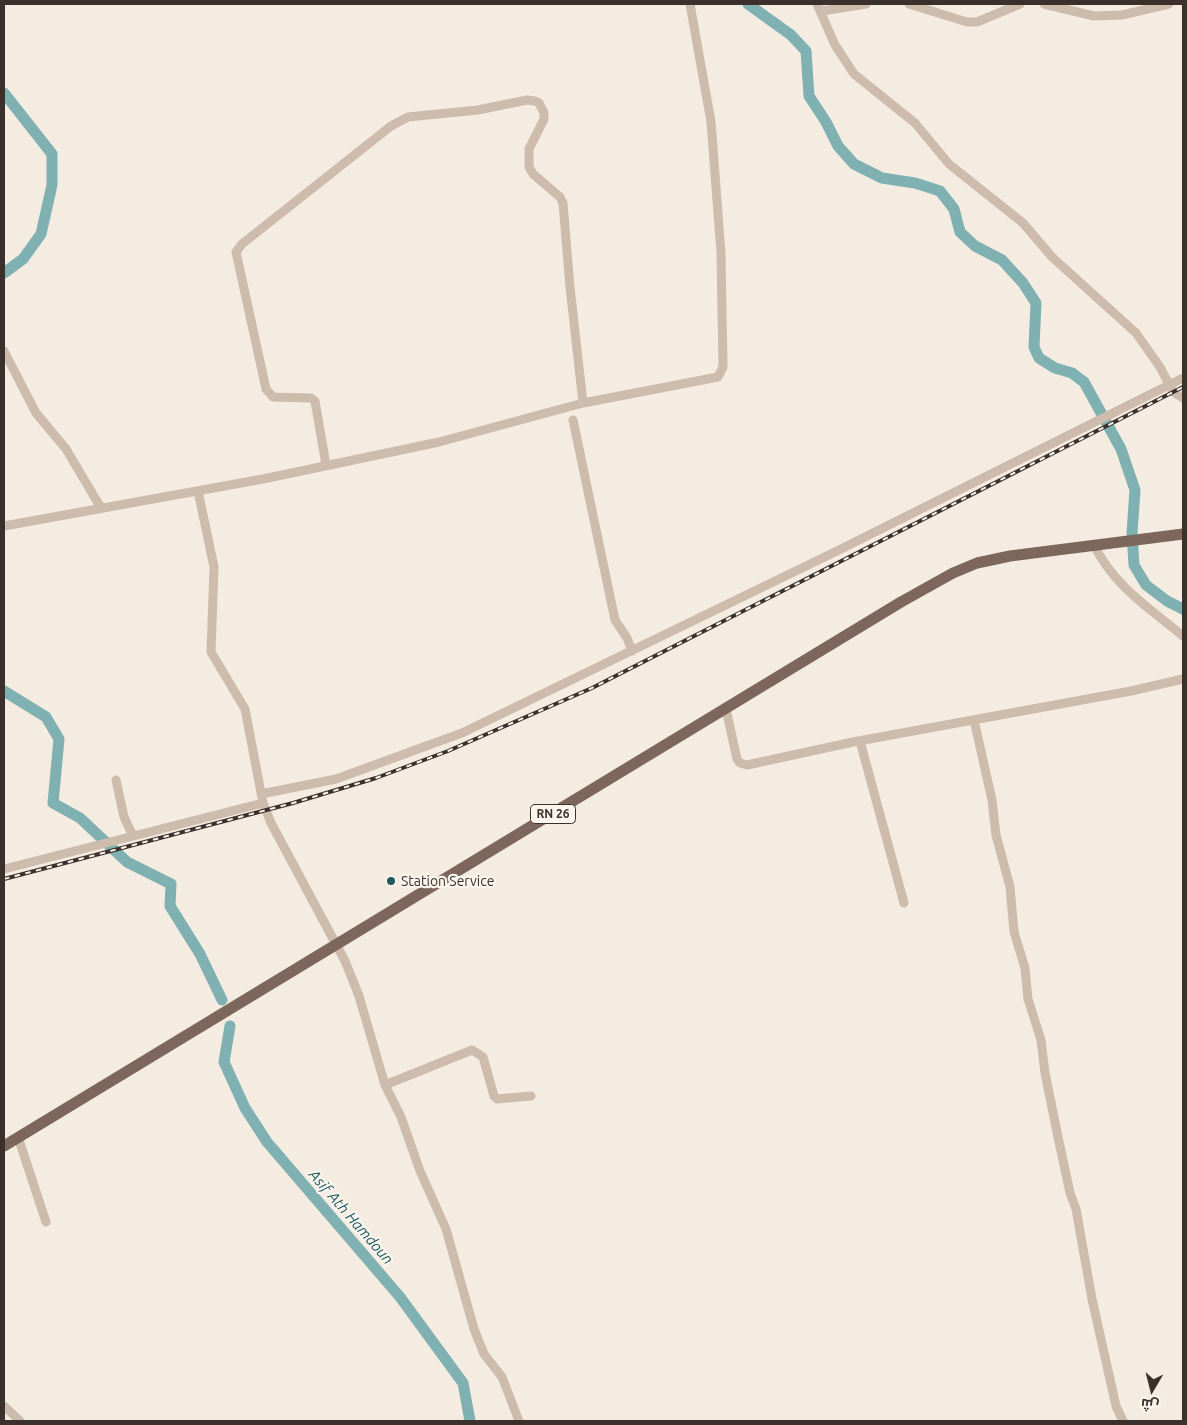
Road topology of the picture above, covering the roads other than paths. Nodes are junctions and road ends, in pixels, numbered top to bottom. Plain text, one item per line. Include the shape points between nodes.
1 (690, 4) edge
2 (866, 4) edge
3 (909, 4) edge
4 (1020, 4) edge
5 (1044, 4) edge
6 (1169, 4) edge
7 (820, 7) edge
8 (4, 351) edge
9 (1183, 378) edge
10 (1170, 385) junction
11 (1183, 398) edge
12 (583, 403) junction
13 (573, 420) dead end
14 (326, 465) junction
15 (198, 491) junction
16 (101, 508) junction
17 (4, 526) edge
18 (1183, 534) edge
19 (1094, 545) junction
20 (1183, 636) edge
21 (632, 651) junction
22 (1183, 679) edge
23 (726, 709) junction
24 (974, 720) junction
25 (860, 741) junction
26 (116, 780) dead end
27 (262, 799) junction
28 (133, 836) junction
29 (4, 869) edge
30 (904, 903) dead end
31 (336, 947) junction
32 (385, 1085) junction
33 (531, 1096) dead end
34 (18, 1138) junction
35 (4, 1146) edge
36 (46, 1222) dead end
37 (4, 1406) edge
38 (20, 1421) edge
39 (519, 1421) edge
40 (1123, 1421) edge

1 - 12 street via 711,122 721,253 722,373 708,381
2 - 7 street
3 - 4 street via 966,22 977,22
5 - 6 street via 1094,16 1122,15
7 - 10 street via 835,45 854,74 915,123 949,164 1023,223 1052,257 1136,333
8 - 16 street via 36,413 66,449
9 - 10 street
10 - 11 street via 1173,392
10 - 21 street
12 - 14 street via 439,442
12 - 14 street via 563,203 533,174 527,158 544,119 543,108 539,103 527,100 478,110 408,117 383,132 236,252 266,389 272,397 311,398 315,401
13 - 21 street via 616,620
14 - 15 street
15 - 16 street
15 - 27 street via 214,567 211,652 245,709
16 - 17 street
18 - 19 main road, RN 26
19 - 20 street via 1120,585
19 - 23 main road, RN 26 via 1010,556 977,563 953,573
21 - 27 street via 462,733 336,779
22 - 24 street
23 - 25 street via 737,759 746,766
23 - 31 main road, RN 26
24 - 25 street
24 - 40 street via 992,800 996,836 1010,887 1014,932 1025,968 1028,999 1041,1040 1092,1299 1116,1406
25 - 30 street
26 - 28 street via 124,817
27 - 28 street
27 - 31 street
28 - 29 street
31 - 32 street via 346,961 359,996
31 - 34 main road, RN 26
32 - 33 street via 472,1050 484,1057 497,1099
32 - 39 street via 446,1229 468,1310 484,1354 502,1377
34 - 35 main road, RN 26
34 - 36 street
37 - 38 street

